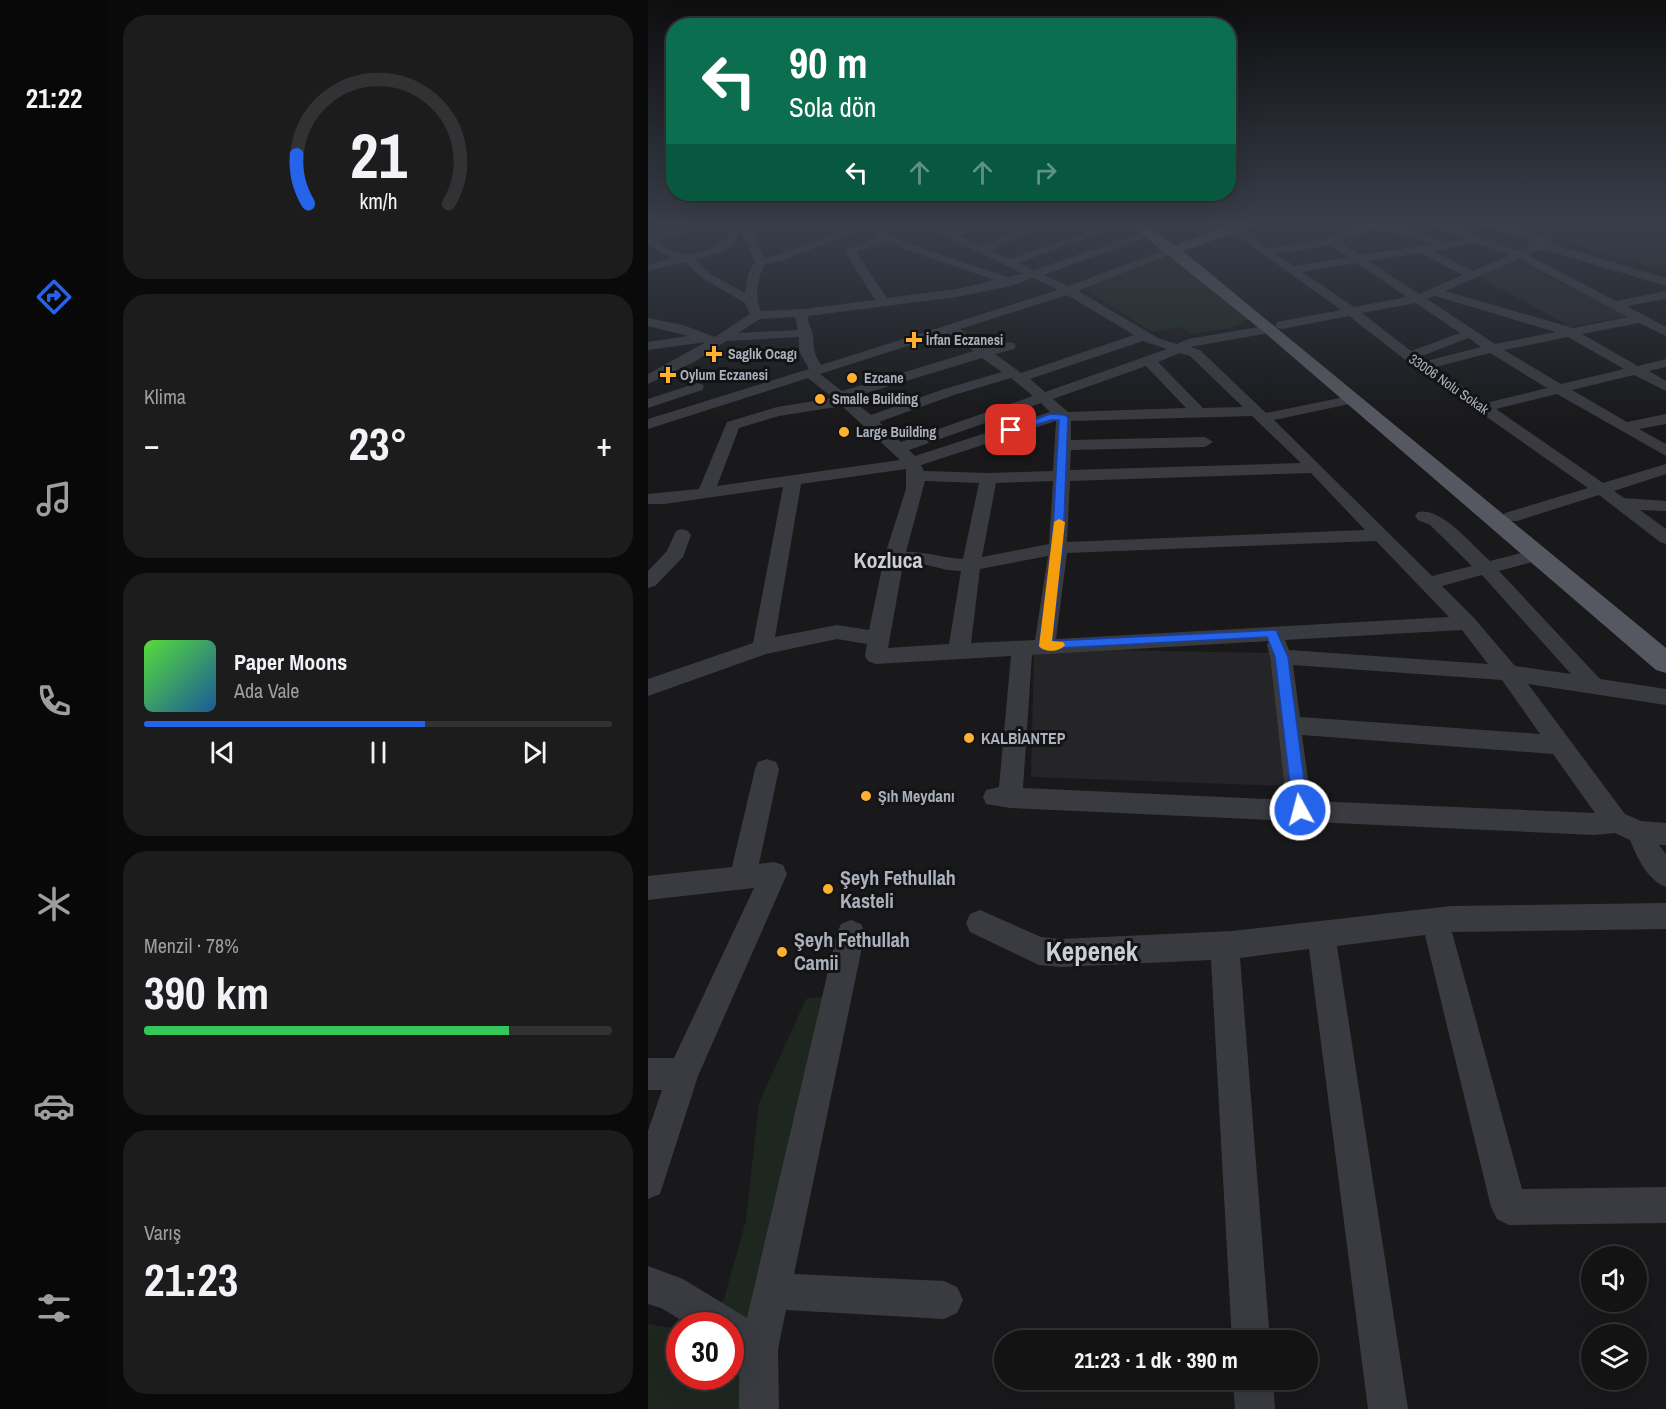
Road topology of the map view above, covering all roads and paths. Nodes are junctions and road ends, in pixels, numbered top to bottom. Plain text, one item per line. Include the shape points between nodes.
1 (730, 290) edge
2 (752, 290) edge
3 (875, 290) edge
4 (970, 290) edge
5 (1045, 290) edge
6 (1055, 290) edge
7 (1068, 290) edge
8 (1230, 290) edge
9 (1320, 290) edge
10 (1408, 290) edge
11 (1439, 290) edge
12 (1585, 290) edge
13 (1434, 292) junction
14 (1060, 293) junction
15 (1666, 295) edge
16 (1420, 298) junction
17 (750, 301) junction
18 (884, 304) junction
19 (1614, 305) junction
20 (1351, 312) junction
21 (804, 314) junction
22 (757, 315) junction
23 (1639, 319) junction
24 (648, 322) edge
25 (1276, 327) junction
26 (951, 329) junction
27 (1570, 332) junction
28 (1666, 332) edge
29 (806, 333) junction
30 (1471, 333) junction
31 (1144, 336) junction
32 (716, 339) junction
33 (648, 346) edge
34 (1010, 346) dead end
35 (1178, 348) junction
36 (1493, 348) junction
37 (987, 353) junction
38 (1409, 356) junction
39 (1148, 360) junction
40 (1666, 363) edge
41 (1424, 366) junction
42 (1637, 371) junction
43 (814, 372) junction
44 (1017, 375) junction
45 (648, 380) edge
46 (697, 387) dead end
47 (1666, 387) edge
48 (1561, 389) junction
49 (1043, 396) junction
50 (842, 399) junction
51 (1354, 399) junction
52 (648, 404) edge
53 (1483, 408) junction
54 (1199, 412) junction
55 (1259, 414) junction
56 (1058, 416) junction
57 (1666, 419) edge
58 (867, 421) junction
59 (648, 424) edge
60 (1626, 427) junction
61 (1205, 442) dead end
62 (1063, 445) junction
63 (898, 448) junction
64 (1666, 451) edge
65 (1315, 468) junction
66 (914, 470) junction
67 (1666, 470) edge
68 (1061, 477) junction
69 (988, 478) junction
70 (793, 480) junction
71 (1601, 489) junction
72 (706, 493) junction
73 (648, 498) edge
74 (1619, 503) junction
75 (1666, 506) edge
76 (1424, 516) dead end
77 (1511, 517) junction
78 (682, 535) dead end
79 (1380, 535) junction
80 (1666, 538) edge
81 (1058, 548) junction
82 (1537, 555) junction
83 (893, 558) junction
84 (971, 565) junction
85 (1487, 569) junction
86 (648, 582) edge
87 (1428, 583) junction
88 (1467, 623) junction
89 (1272, 633) junction
90 (878, 639) junction
91 (1045, 646) junction
92 (1666, 646) edge
93 (763, 647) junction
94 (1022, 647) junction
95 (959, 651) junction
96 (1281, 657) junction
97 (1666, 663) edge
98 (1508, 673) junction
99 (1593, 685) junction
100 (648, 688) edge
101 (1666, 697) edge
102 (1290, 725) junction
103 (1560, 745) junction
104 (767, 769) dead end
105 (1300, 810) junction
106 (1616, 822) junction
107 (1640, 832) junction
108 (1666, 834) edge
109 (1666, 875) edge
110 (743, 877) junction
111 (648, 888) edge
112 (1666, 916) edge
113 (1435, 921) junction
114 (980, 924) dead end
115 (851, 933) dead end
116 (1321, 934) junction
117 (1225, 946) junction
118 (648, 1074) edge
119 (683, 1074) junction
120 (648, 1182) edge
121 (1666, 1205) edge
122 (648, 1285) edge
123 (771, 1291) junction
124 (944, 1300) dead end
125 (703, 1312) edge
126 (1250, 1330) edge
127 (745, 1339) edge
128 (1254, 1390) edge
129 (759, 1409) edge
130 (1255, 1409) edge
131 (1388, 1409) edge

1 - 17 street
2 - 17 street
3 - 18 street
4 - 18 street
5 - 14 street
6 - 14 street
7 - 14 street
8 - 25 main road
9 - 20 street, 33006 Nolu Sokak
10 - 16 street
11 - 13 street
12 - 19 street
13 - 16 street
13 - 27 street
14 - 26 street
14 - 31 street
15 - 19 street
16 - 20 street
16 - 30 street
17 - 22 street
18 - 21 street
19 - 23 street
20 - 25 street
20 - 38 street, 33006 Nolu Sokak
21 - 22 street
21 - 29 street via 802,326
22 - 32 street
23 - 27 street
23 - 28 street
24 - 32 street
25 - 35 street
25 - 51 main road
25 - 77 main road
26 - 37 street
26 - 43 street
27 - 36 street
27 - 42 street
29 - 32 street
29 - 43 street via 806,351
30 - 36 street
30 - 38 street
31 - 35 street
31 - 44 street
32 - 33 street
32 - 45 street
34 - 37 street
35 - 39 street
35 - 55 street via 1195,353
36 - 41 street
36 - 48 street
37 - 44 street
37 - 50 street via 926,369
38 - 41 street, 33006 Nolu Sokak
39 - 49 street
39 - 54 street
40 - 42 street
41 - 53 street, 33006 Nolu Sokak
42 - 47 street
42 - 48 street
43 - 50 street
43 - 59 street
44 - 49 street
44 - 58 street via 949,392
46 - 52 street
48 - 53 street
48 - 60 street
49 - 56 street
49 - 63 street
50 - 58 street
50 - 72 street via 732,425
51 - 55 street
51 - 82 main road
53 - 71 street, 33006 Nolu Sokak
54 - 55 street
54 - 56 street
55 - 65 street
56 - 62 street
56 - 66 street
57 - 60 street
58 - 63 street
60 - 64 street
61 - 62 street
62 - 68 street
63 - 66 street
65 - 68 street
65 - 79 street
66 - 69 street
66 - 70 street
66 - 83 street via 914,494
67 - 71 street
68 - 69 street
68 - 81 street
69 - 84 street
70 - 72 street
70 - 93 street
71 - 74 street, 33006 Nolu Sokak
71 - 77 street
72 - 73 street
74 - 75 street
74 - 80 street, 33006 Nolu Sokak
76 - 85 street via 1436,521
77 - 92 main road
78 - 86 street via 676,553
79 - 81 street
79 - 87 street
81 - 84 street
81 - 91 street
82 - 85 street
82 - 97 main road
83 - 84 street via 919,557
83 - 90 street
84 - 95 street
85 - 87 street
85 - 99 street
87 - 88 street
88 - 89 street
88 - 98 street
89 - 91 street
89 - 96 street
90 - 93 street via 837,632
90 - 95 street via 876,656
91 - 94 street
93 - 100 street
94 - 95 street
94 - 105 street via 1003,797
96 - 98 street
96 - 102 street
98 - 99 street
98 - 103 street
99 - 101 street
102 - 103 street
102 - 105 street
103 - 106 street
104 - 110 street
105 - 106 street
106 - 107 street
107 - 108 street
107 - 109 street
110 - 111 street
110 - 119 street via 774,874
112 - 113 street
113 - 116 street
113 - 121 street via 1509,1207
114 - 117 street via 1039,951 1061,953
115 - 123 street
116 - 117 street
116 - 131 street
117 - 126 street
118 - 119 street
119 - 120 street
122 - 125 street via 670,1292
123 - 124 street
123 - 127 street
127 - 129 street
128 - 130 street

